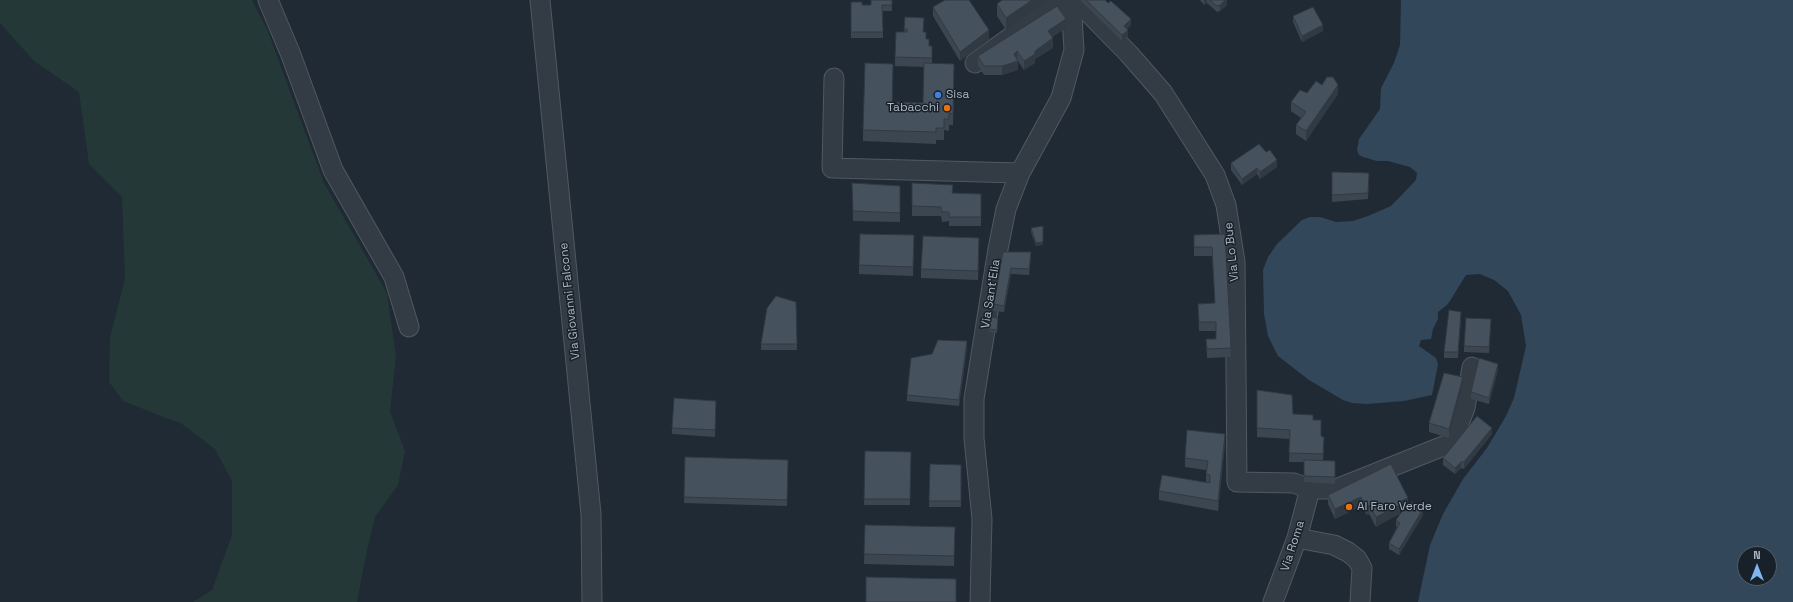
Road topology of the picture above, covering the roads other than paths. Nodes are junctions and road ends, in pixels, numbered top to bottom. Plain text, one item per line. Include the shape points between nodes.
1 (268, 0) edge
2 (540, 0) edge
3 (1062, 0) edge
4 (1071, 0) edge
5 (1076, 0) edge
6 (976, 63) dead end
7 (834, 78) dead end
8 (1020, 173) junction
9 (409, 327) dead end
10 (1472, 367) dead end
11 (1310, 489) junction
12 (1297, 538) junction
13 (592, 602) edge
14 (980, 602) edge
15 (1273, 602) edge
16 (1360, 602) edge

1 - 9 street via 333,170 394,277
2 - 13 street, Via Giovanni Falcone via 591,514
3 - 6 street
4 - 8 street, Via Sant'Elia via 1074,50 1061,98
5 - 11 street, Via Lo Bue via 1163,93 1215,174 1226,205 1235,262 1236,482 1294,483
7 - 8 street via 832,168
8 - 14 street, Via Sant'Elia via 1006,208 974,399 974,438 982,519
10 - 11 street via 1465,408 1451,443 1336,489
11 - 12 street, Via Roma
12 - 15 street, Via Roma
12 - 16 street via 1334,545 1357,559 1362,568

